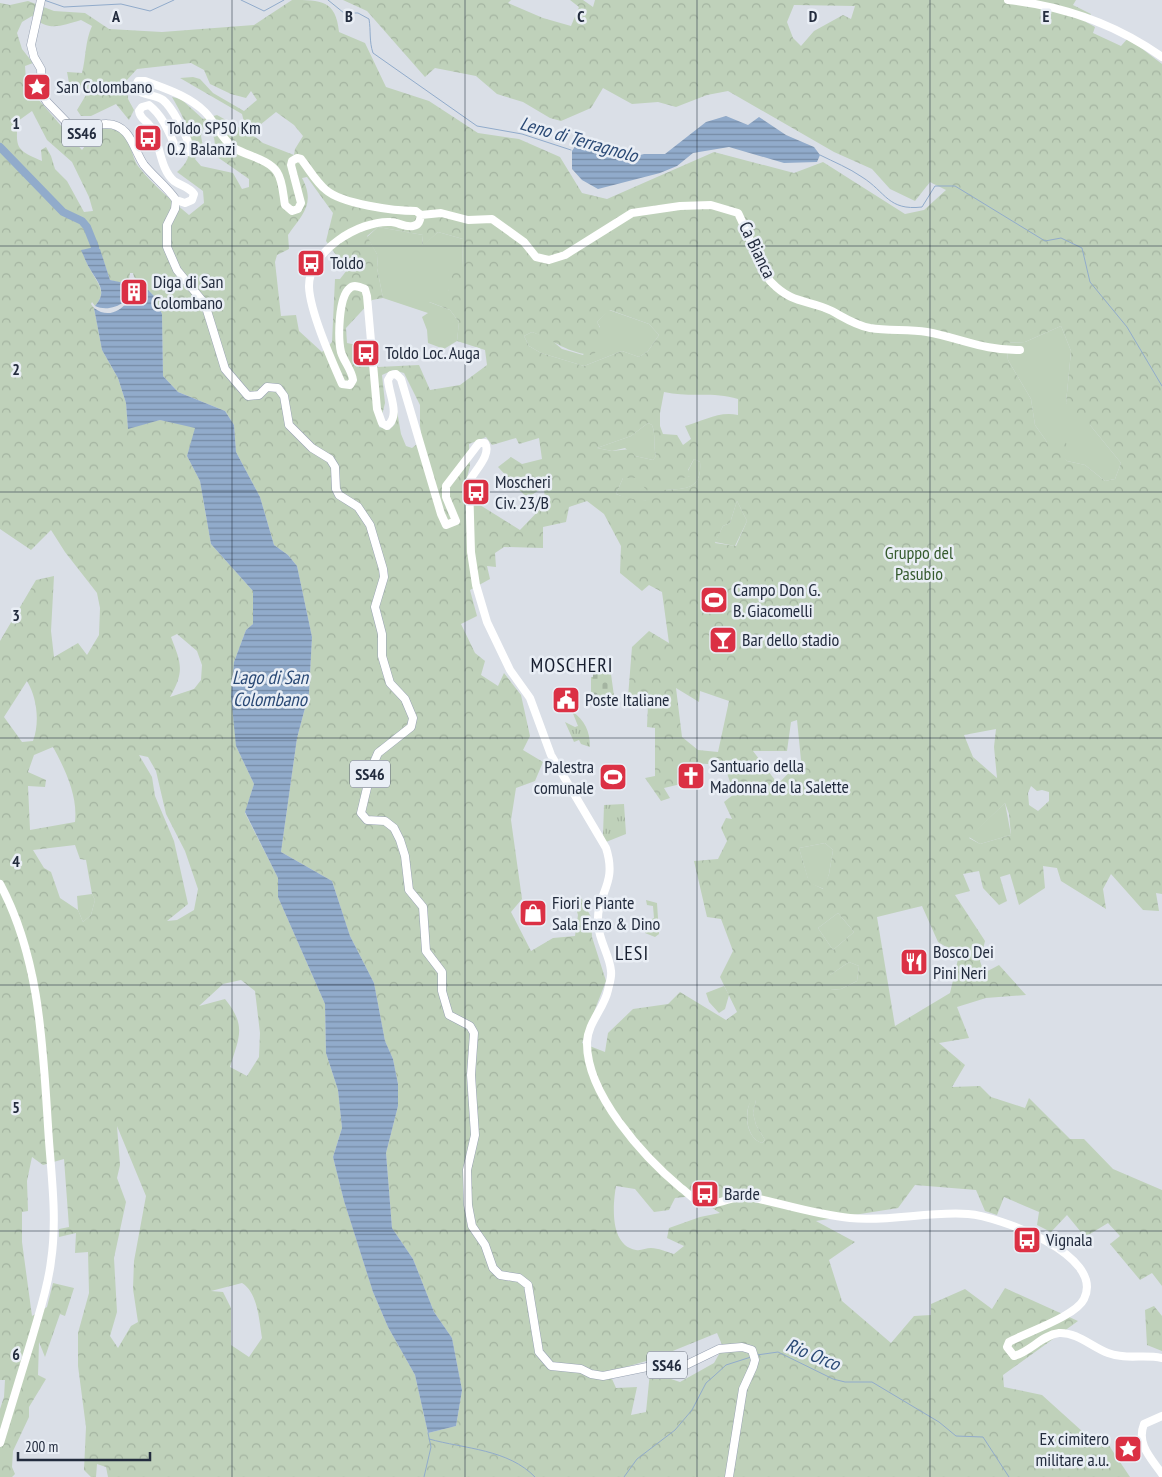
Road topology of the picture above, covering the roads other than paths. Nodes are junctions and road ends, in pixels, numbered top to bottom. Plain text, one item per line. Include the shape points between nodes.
1 (41, 0) edge
2 (1008, 0) edge
3 (1162, 57) edge
4 (176, 200) junction
5 (421, 215) junction
6 (1020, 350) dead end
7 (0, 884) edge
8 (1162, 1358) edge
9 (1162, 1416) edge
10 (0, 1443) edge
11 (1162, 1474) edge
12 (729, 1477) edge

1 - 4 street, SS46 via 30,45 41,69 42,94 47,102 78,134 105,123 127,132 144,164
2 - 3 street via 1045,4 1085,18 1135,38
4 - 5 street via 185,203 192,200 194,194 168,172 150,126 140,117 139,111 146,105 157,112 177,150 188,152 189,145 171,108 162,99 138,92 134,87 138,81 145,81 195,103 233,147 270,165 277,171 285,205 292,211 301,203 291,165 297,158 333,195 396,211 416,211
4 - 12 street, SS46 via 166,226 167,247 177,270 205,304 225,369 248,396 259,395 267,387 278,388 284,396 289,426 312,448 330,459 335,467 339,495 365,515 377,548 384,578 375,607 382,634 382,656 390,683 405,698 413,718 411,727 378,754 362,813 368,820 385,821 394,828 406,856 409,890 423,907 426,951 442,972 442,991 449,1015 470,1026 474,1034 471,1074 475,1135 467,1170 472,1226 485,1245 493,1268 500,1275 520,1278 528,1285 539,1352 551,1366 581,1369 603,1376 657,1365 686,1365 719,1349 742,1347 752,1350 755,1360 739,1407
5 - 6 street, Ca Bianca via 441,213 468,220 492,219 524,242 536,257 549,260 564,255 632,213 680,206 711,206 738,213 769,280 798,301 831,310 848,321 869,328 929,332 976,346
5 - 8 street via 416,226 391,222 370,224 344,236 313,268 310,302 342,384 350,385 353,380 342,355 339,329 346,292 350,287 364,288 377,409 382,423 387,426 394,416 388,380 391,374 396,374 401,379 446,525 456,521 446,497 446,486 478,443 488,448 469,482 471,552 476,585 487,622 510,670 530,698 551,755 606,848 610,861 609,881 598,923 600,942 611,972 606,996 590,1027 587,1043 594,1078 602,1095 644,1152 699,1202 717,1204 734,1196 746,1196 862,1219 969,1214 1030,1231 1051,1243 1083,1273 1087,1285 1084,1299 1073,1312 1009,1342 1007,1347 1014,1356 1059,1333 1072,1334 1122,1357
7 - 10 street via 14,908 37,1004 44,1050 55,1211 52,1261 46,1290
9 - 11 street via 1144,1424 1140,1434 1142,1446

